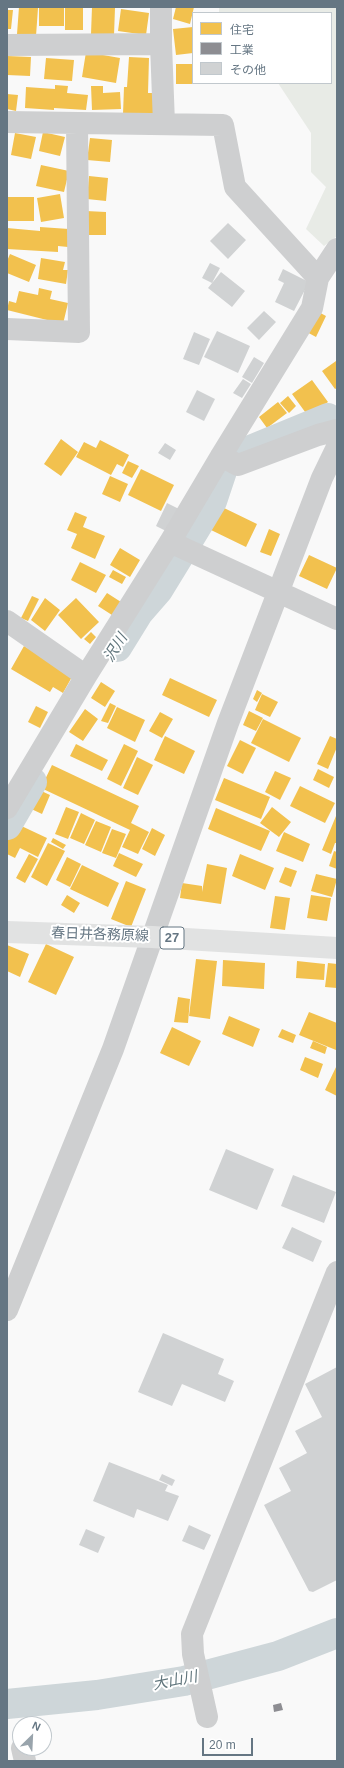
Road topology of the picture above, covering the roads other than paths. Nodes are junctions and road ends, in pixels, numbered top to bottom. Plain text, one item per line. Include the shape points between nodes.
1 (161, 7) edge
2 (161, 44) junction
3 (7, 45) edge
4 (7, 122) edge
5 (77, 123) junction
6 (164, 124) junction
7 (337, 249) edge
8 (318, 278) junction
9 (7, 329) edge
10 (337, 430) edge
11 (337, 446) edge
12 (221, 456) junction
13 (170, 542) junction
14 (278, 592) junction
15 (337, 619) edge
16 (7, 622) edge
17 (86, 676) junction
18 (7, 808) edge
19 (7, 932) edge
20 (152, 937) junction
21 (337, 948) edge
22 (337, 1272) edge
23 (7, 1310) edge
24 (207, 1717) dead end

1 - 2 street
2 - 3 street
2 - 6 street
4 - 5 street
5 - 6 street
5 - 9 street via 79,332
6 - 8 street via 223,125 235,187
7 - 8 street
8 - 12 street via 312,308
10 - 12 street via 238,465
11 - 14 street
12 - 13 street
13 - 14 street
13 - 17 street
14 - 15 street
14 - 20 street via 228,723
16 - 17 street
17 - 18 street
19 - 20 main road, 春日井各務原線 / 27
20 - 21 main road, 春日井各務原線 / 27
20 - 23 street via 113,1049
22 - 24 street via 192,1634 192,1654

